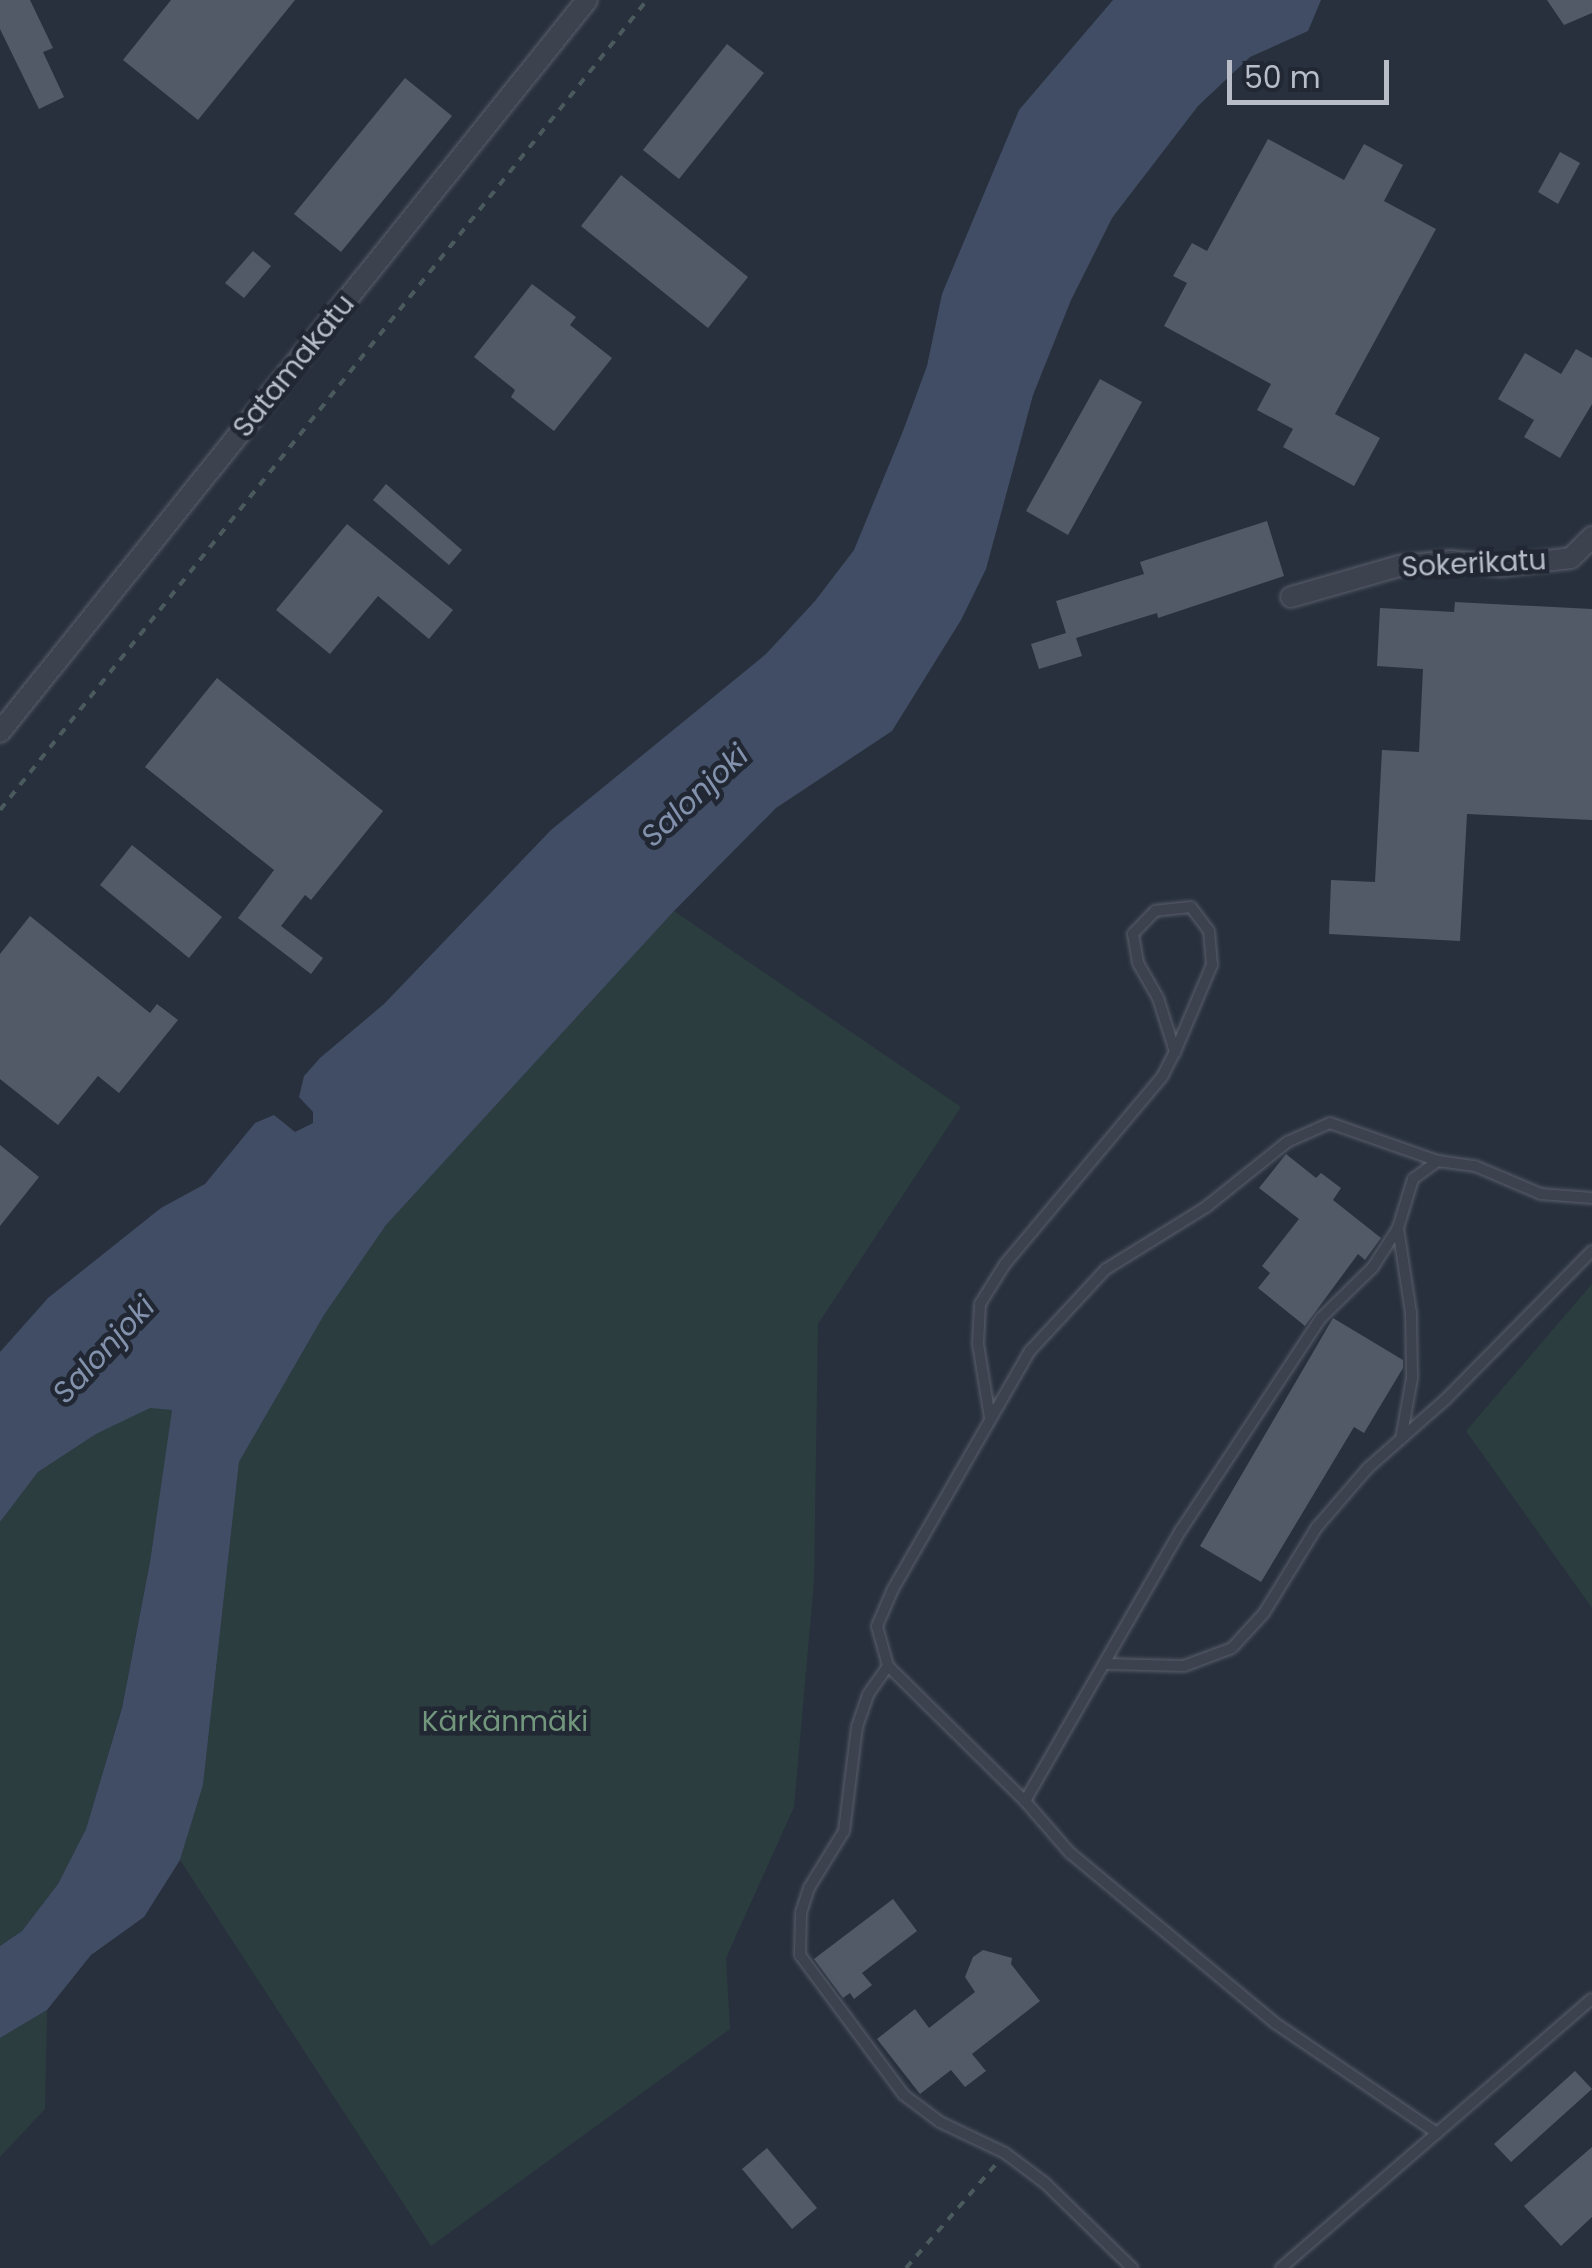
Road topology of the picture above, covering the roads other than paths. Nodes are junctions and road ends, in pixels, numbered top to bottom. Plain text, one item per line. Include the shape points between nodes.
1 (588, 0) edge
2 (1592, 536) edge
3 (1291, 597) dead end
4 (0, 732) edge
5 (1174, 1052) junction
6 (1438, 1161) junction
7 (1592, 1198) edge
8 (1398, 1228) junction
9 (1592, 1251) edge
10 (990, 1419) junction
11 (1401, 1439) junction
12 (1107, 1664) junction
13 (888, 1666) junction
14 (1025, 1801) junction
15 (1592, 1999) edge
16 (1436, 2132) junction
17 (1132, 2268) edge
18 (1282, 2268) edge

1 - 4 street, Satamakatu
2 - 3 street, Sokerikatu via 1571,558 1400,566
5 - 5 lane via 1212,966 1208,931 1191,907 1155,912 1133,934
5 - 10 lane via 1162,1077 1004,1264 980,1304 978,1344
6 - 7 lane via 1476,1166 1541,1194
6 - 8 lane via 1413,1180
6 - 10 lane via 1330,1122 1288,1142 1206,1207 1106,1269 1030,1351
8 - 11 lane via 1412,1314 1412,1378
8 - 12 lane via 1373,1267 1321,1318 1278,1381 1180,1530
9 - 11 lane
10 - 13 lane via 877,1626
11 - 12 lane via 1317,1527 1264,1613 1232,1648 1184,1666
12 - 14 lane via 1078,1702
13 - 14 lane
13 - 17 lane via 868,1694 857,1727 844,1831 809,1888 800,1955 904,2095 940,2122 1006,2153
14 - 16 lane via 1070,1853 1275,2023
15 - 16 lane
16 - 18 lane

